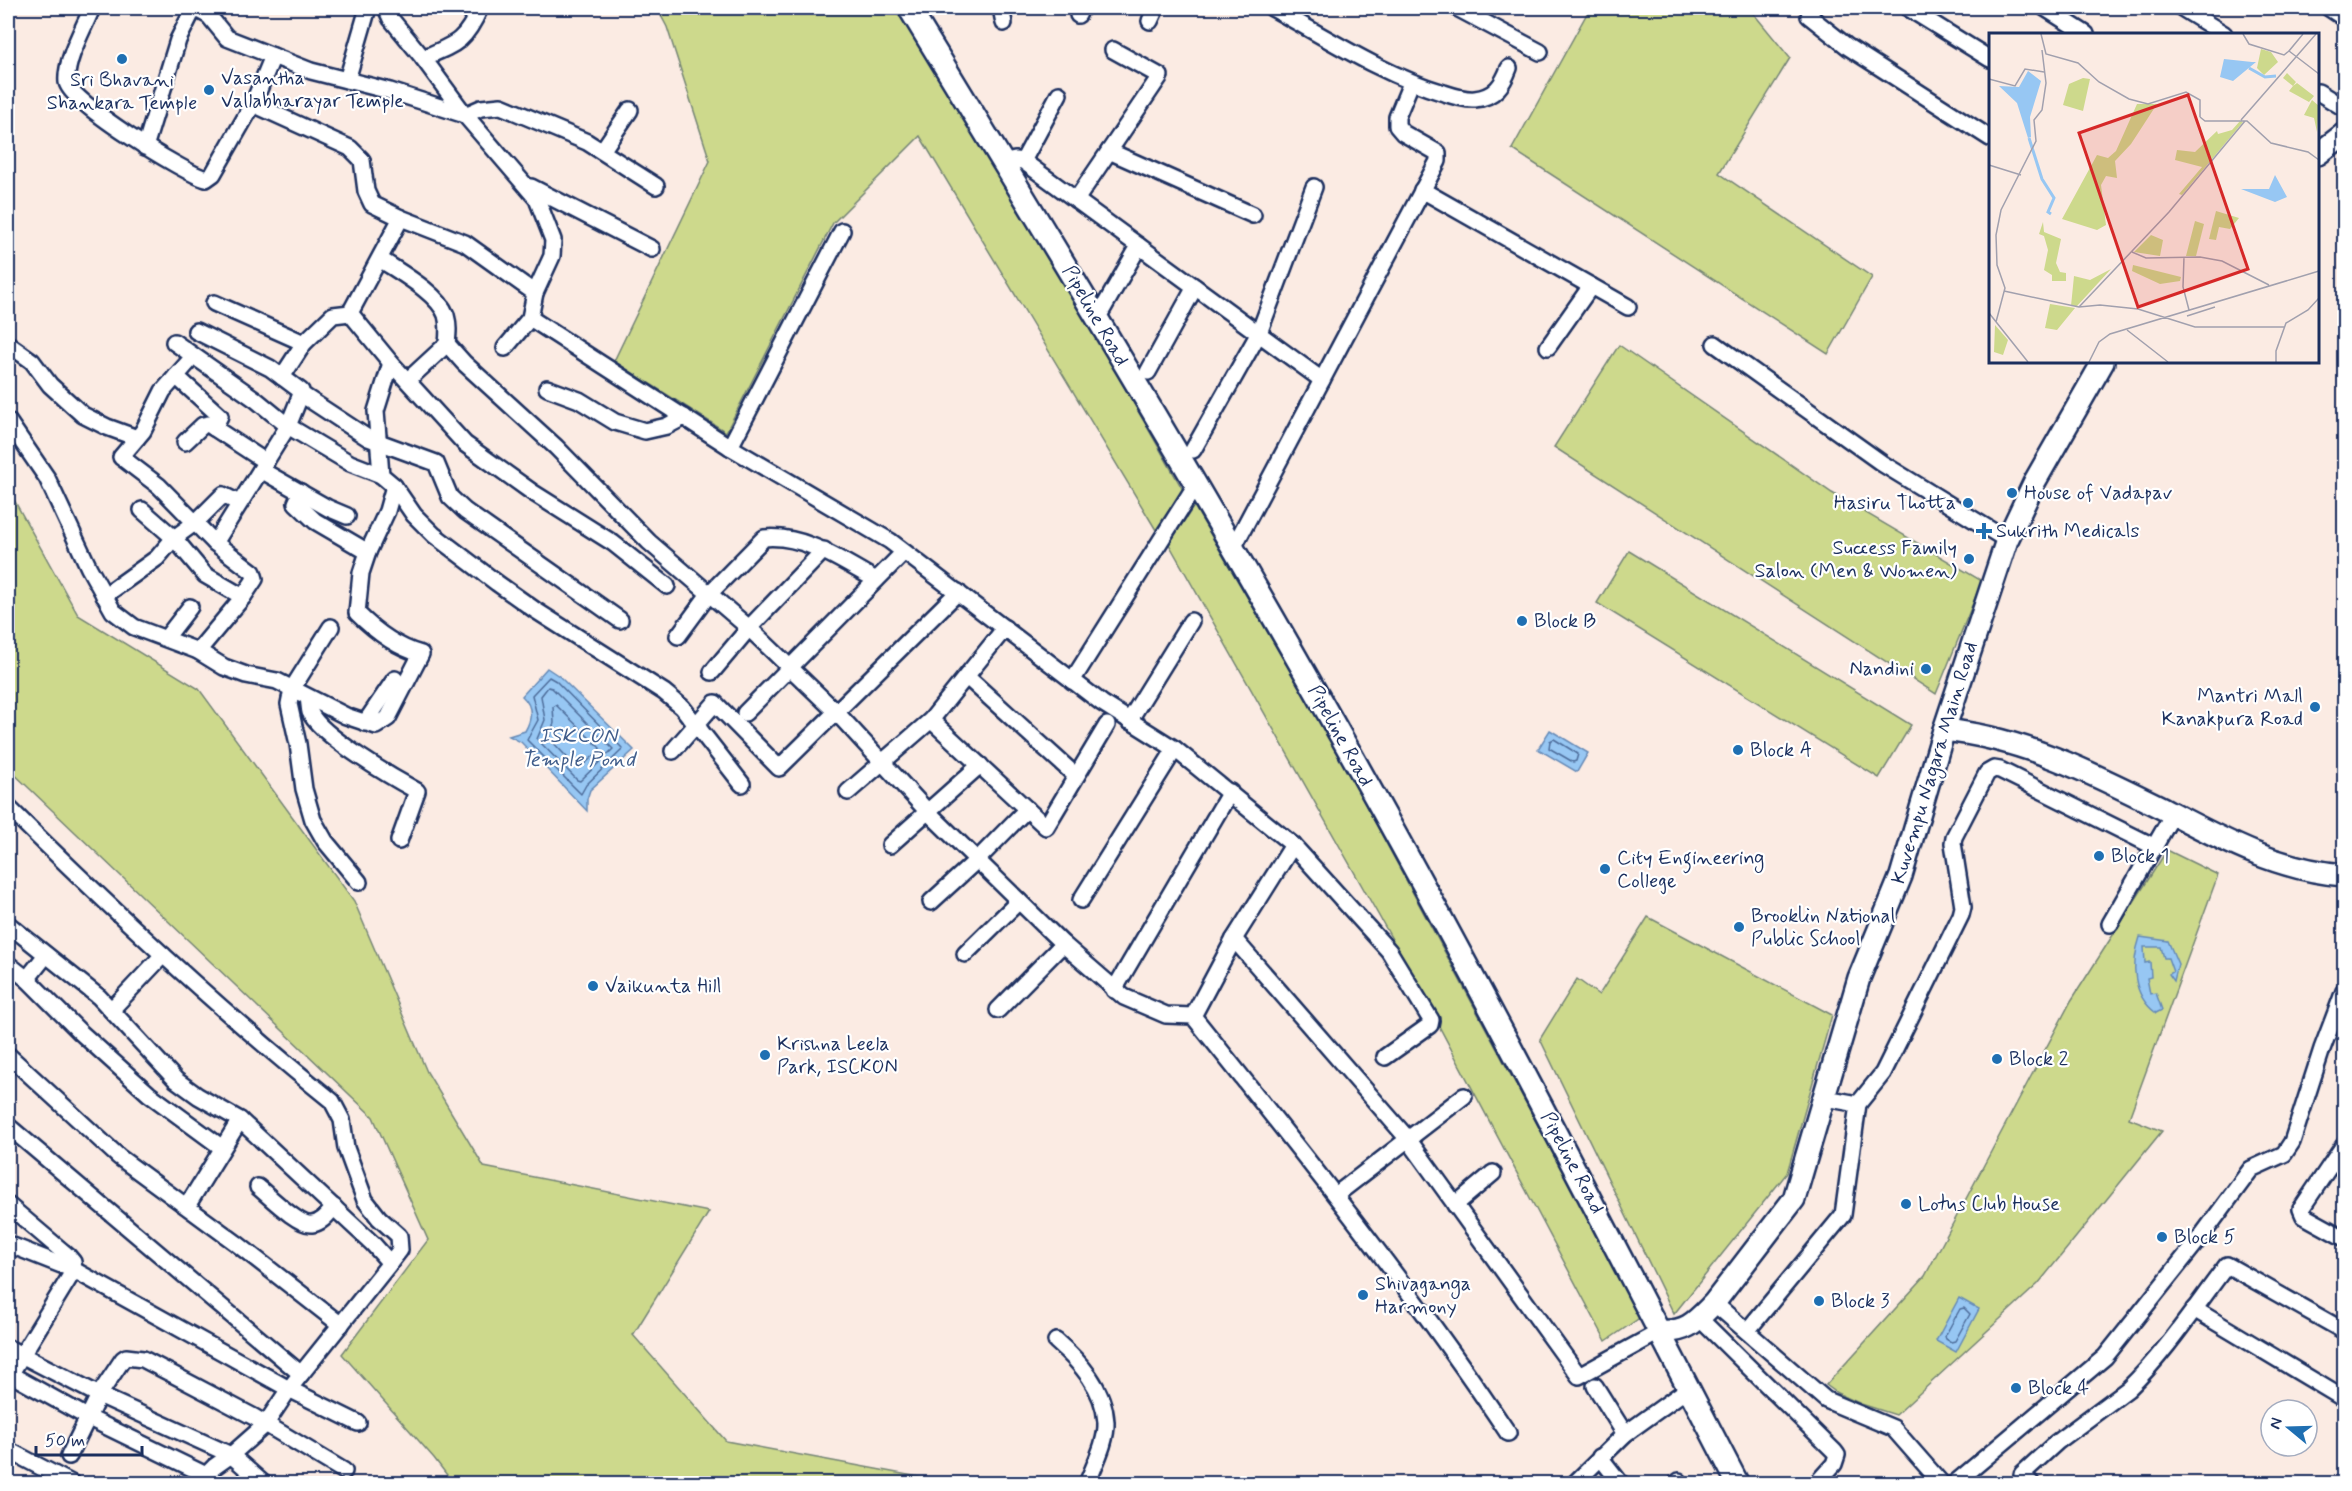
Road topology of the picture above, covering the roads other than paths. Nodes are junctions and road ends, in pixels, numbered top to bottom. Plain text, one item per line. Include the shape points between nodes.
1 (92, 8) edge
2 (194, 8) edge
3 (368, 8) edge
4 (386, 8) edge
5 (480, 8) edge
6 (909, 8) edge
7 (1272, 8) edge
8 (1457, 8) edge
9 (1908, 8) edge
10 (2045, 8) edge
11 (2182, 8) edge
12 (2329, 8) edge
13 (1807, 10) edge
14 (2344, 18) edge
15 (2084, 33) edge
16 (2222, 33) edge
17 (1113, 50) dead end
18 (1540, 52) dead end
19 (273, 56) junction
20 (423, 58) junction
21 (1989, 58) edge
22 (1509, 68) dead end
23 (347, 80) junction
24 (1411, 83) junction
25 (2319, 93) edge
26 (1059, 94) dead end
27 (254, 104) junction
28 (2344, 108) edge
29 (630, 110) dead end
30 (465, 115) junction
31 (2344, 134) edge
32 (1989, 137) edge
33 (145, 147) junction
34 (602, 151) junction
35 (1109, 151) junction
36 (2319, 153) edge
37 (1013, 162) junction
38 (526, 184) junction
39 (656, 186) dead end
40 (1314, 187) dead end
41 (1422, 190) junction
42 (1076, 200) junction
43 (1253, 215) dead end
44 (401, 218) junction
45 (842, 231) dead end
46 (1139, 246) junction
47 (652, 249) dead end
48 (380, 259) junction
49 (1591, 286) junction
50 (1195, 287) junction
51 (535, 293) junction
52 (214, 303) dead end
53 (1628, 307) dead end
54 (350, 313) junction
55 (530, 318) junction
56 (1097, 319) junction
57 (196, 331) dead end
58 (1259, 333) junction
59 (174, 342) dead end
60 (304, 343) junction
61 (8, 344) edge
62 (447, 344) junction
63 (1715, 344) dead end
64 (1548, 347) dead end
65 (505, 348) dead end
66 (193, 357) junction
67 (391, 363) junction
68 (2102, 363) edge
69 (1148, 372) dead end
70 (176, 375) junction
71 (282, 377) junction
72 (408, 380) junction
73 (1322, 380) junction
74 (547, 388) dead end
75 (301, 394) junction
76 (684, 417) junction
77 (8, 421) edge
78 (288, 426) junction
79 (214, 428) junction
80 (137, 438) junction
81 (185, 442) dead end
82 (380, 444) junction
83 (730, 447) junction
84 (1193, 450) dead end
85 (263, 466) junction
86 (381, 475) junction
87 (394, 486) junction
88 (1195, 486) junction
89 (301, 492) junction
90 (239, 502) junction
91 (142, 510) dead end
92 (346, 516) dead end
93 (196, 522) junction
94 (174, 538) junction
95 (2007, 540) junction
96 (215, 543) junction
97 (824, 550) junction
98 (1233, 550) junction
99 (368, 552) junction
100 (904, 552) junction
101 (876, 580) junction
102 (667, 586) dead end
103 (958, 592) junction
104 (709, 594) junction
105 (104, 596) junction
106 (243, 597) junction
107 (190, 607) dead end
108 (620, 620) dead end
109 (1191, 621) dead end
110 (331, 627) dead end
111 (749, 628) junction
112 (1005, 628) junction
113 (678, 636) dead end
114 (166, 638) junction
115 (198, 651) junction
116 (790, 668) junction
117 (712, 672) dead end
118 (967, 677) junction
119 (396, 679) dead end
120 (1072, 681) junction
121 (292, 689) junction
122 (308, 698) junction
123 (745, 713) dead end
124 (837, 713) junction
125 (931, 720) junction
126 (1129, 721) junction
127 (364, 723) junction
128 (695, 724) junction
129 (1107, 724) dead end
130 (1944, 730) junction
131 (1175, 749) junction
132 (672, 751) dead end
133 (883, 762) junction
134 (980, 765) junction
135 (1076, 776) junction
136 (742, 784) dead end
137 (848, 792) dead end
138 (1230, 792) junction
139 (8, 807) edge
140 (1027, 809) junction
141 (928, 812) junction
142 (2173, 814) junction
143 (399, 842) dead end
144 (890, 845) dead end
145 (1293, 845) junction
146 (2155, 848) junction
147 (977, 860) junction
148 (2344, 875) edge
149 (359, 882) dead end
150 (1081, 900) dead end
151 (1019, 901) junction
152 (931, 902) dead end
153 (8, 924) edge
154 (2110, 924) dead end
155 (1234, 939) junction
156 (1063, 944) junction
157 (965, 954) dead end
158 (46, 955) junction
159 (163, 955) junction
160 (8, 964) edge
161 (27, 979) junction
162 (1114, 990) junction
163 (2344, 991) edge
164 (111, 1010) junction
165 (998, 1011) dead end
166 (1193, 1016) junction
167 (8, 1055) edge
168 (1385, 1057) dead end
169 (1464, 1096) dead end
170 (1825, 1098) junction
171 (1858, 1104) junction
172 (240, 1120) junction
173 (8, 1126) edge
174 (1407, 1139) junction
175 (221, 1147) junction
176 (2342, 1152) edge
177 (1493, 1173) dead end
178 (258, 1187) dead end
179 (1337, 1194) junction
180 (8, 1205) edge
181 (1455, 1205) junction
182 (187, 1206) junction
183 (334, 1207) junction
184 (2344, 1238) edge
185 (8, 1244) edge
186 (390, 1263) junction
187 (74, 1270) junction
188 (2194, 1309) junction
189 (1706, 1311) junction
190 (341, 1325) junction
191 (1748, 1331) junction
192 (2344, 1331) edge
193 (1661, 1332) junction
194 (1056, 1341) dead end
195 (8, 1348) edge
196 (22, 1356) junction
197 (302, 1374) junction
198 (8, 1375) edge
199 (1595, 1386) dead end
200 (1689, 1388) junction
201 (289, 1389) junction
202 (99, 1395) junction
203 (2344, 1399) edge
204 (89, 1418) junction
205 (358, 1424) dead end
206 (265, 1425) junction
207 (1508, 1432) dead end
208 (1625, 1434) junction
209 (8, 1450) edge
210 (231, 1455) junction
211 (69, 1456) dead end
212 (1600, 1457) junction
213 (344, 1471) dead end
214 (204, 1480) edge
215 (2022, 1480) edge
216 (73, 1484) edge
217 (264, 1484) edge
218 (1087, 1484) edge
219 (1574, 1484) edge
220 (1621, 1484) edge
221 (1738, 1484) edge
222 (1816, 1484) edge
223 (1942, 1484) edge
224 (1954, 1484) edge

1 - 33 street via 69,65 67,84 76,97
2 - 19 street via 209,16 227,38
2 - 33 street via 178,40
3 - 23 street
4 - 20 street
5 - 20 street via 464,37
6 - 37 street, Pipeline Road
7 - 24 street
8 - 18 street
9 - 21 street
10 - 15 street
11 - 16 street
12 - 14 street
13 - 32 street via 1848,47
17 - 35 street via 1160,76
19 - 23 street
19 - 27 street
20 - 30 street
22 - 24 street via 1502,87 1475,99
23 - 30 street
24 - 41 street via 1397,126 1439,157
25 - 28 street
26 - 37 street
27 - 33 street via 213,174 206,179
27 - 44 street via 350,148 362,160 372,204
29 - 34 street
30 - 34 street via 501,106
30 - 38 street
31 - 36 street
34 - 39 street
35 - 42 street
35 - 43 street
37 - 42 street
37 - 56 street, Pipeline Road
38 - 47 street
38 - 51 street via 537,199 553,240 552,256
40 - 58 street
41 - 49 street
41 - 73 street
42 - 46 street
44 - 48 street
44 - 51 street via 465,243
45 - 83 street
46 - 50 street
46 - 56 street
48 - 54 street
48 - 62 street via 432,296 445,312
49 - 53 street
49 - 64 street
50 - 58 street
50 - 69 street
51 - 55 street
52 - 60 street
54 - 60 street via 333,315
54 - 67 street
55 - 65 street
55 - 76 street
56 - 88 street, Pipeline Road
57 - 71 street
58 - 73 street
58 - 84 street
59 - 66 street
60 - 71 street
61 - 80 street via 32,361 50,385 83,414 107,428
62 - 72 street
62 - 104 street via 650,542
63 - 95 street via 1883,464
66 - 70 street
66 - 78 street
67 - 72 street
67 - 82 street via 376,411
68 - 95 street, Kuvempu Nagara Main Road via 2035,481
70 - 79 street via 220,416
70 - 80 street
71 - 75 street
72 - 102 street via 465,444 613,543
73 - 98 street
74 - 76 street via 579,400 615,422 645,431
75 - 78 street
75 - 82 street
76 - 83 street
77 - 105 street via 47,478
78 - 85 street
78 - 86 street via 350,463
79 - 81 street via 203,425
79 - 85 street
80 - 93 street via 121,457
82 - 86 street
82 - 108 street via 436,463 450,497 465,511
83 - 100 street
85 - 89 street
85 - 90 street
86 - 87 street
87 - 99 street
87 - 128 street via 434,535 535,610 664,692
88 - 98 street, Pipeline Road
88 - 120 street
89 - 92 street
89 - 99 street via 296,503 308,514
90 - 93 street via 222,495
90 - 96 street
91 - 94 street
93 - 94 street
93 - 96 street
94 - 105 street via 157,558
94 - 106 street via 205,575
95 - 130 street, Kuvempu Nagara Main Road
96 - 106 street via 253,572 255,579
97 - 101 street
97 - 104 street via 777,537 764,538
97 - 111 street
98 - 193 street, Pipeline Road via 1482,994
99 - 127 street via 361,573 357,613 404,649 421,654 388,718 376,726
100 - 101 street
100 - 103 street
101 - 116 street
103 - 112 street
103 - 124 street
104 - 111 street
104 - 113 street
105 - 114 street via 113,611 134,627
106 - 115 street
107 - 114 street
109 - 126 street
110 - 121 street
111 - 116 street
111 - 117 street
112 - 118 street
112 - 120 street
114 - 115 street
115 - 121 street via 224,667
116 - 123 street
116 - 124 street
118 - 125 street
118 - 135 street
119 - 127 street
120 - 126 street
121 - 122 street
121 - 149 street via 289,704 313,820
122 - 127 street
122 - 143 street via 310,713 325,730 417,791
124 - 128 street via 779,768 715,702
124 - 133 street
125 - 133 street
125 - 134 street
126 - 131 street
128 - 132 street
128 - 136 street
129 - 135 street
130 - 142 street via 1987,736 2037,751
130 - 170 street, Kuvempu Nagara Main Road via 1901,876 1859,978
131 - 138 street
131 - 150 street
133 - 137 street
133 - 141 street
134 - 140 street
134 - 141 street
135 - 140 street via 1046,827
138 - 145 street
138 - 162 street
139 - 159 street
140 - 147 street
141 - 144 street
141 - 147 street
142 - 146 street
142 - 148 street via 2217,838 2277,862
145 - 155 street
145 - 168 street via 1389,951 1431,1020 1430,1025
146 - 154 street
146 - 171 street via 2000,770 1987,773 1954,837 1961,915 1883,1073
147 - 151 street
147 - 152 street
151 - 156 street
151 - 157 street
153 - 158 street
155 - 166 street
155 - 174 street
156 - 162 street
156 - 165 street
158 - 161 street
158 - 164 street
159 - 164 street
159 - 186 street via 332,1101 342,1120 346,1148 365,1200 399,1236 400,1250
160 - 161 street
161 - 175 street via 149,1094
162 - 166 street via 1166,1015
163 - 224 street via 2292,1142 2284,1154 2251,1169 2105,1357
164 - 172 street via 176,1080
166 - 179 street
167 - 182 street via 119,1157
169 - 174 street
170 - 171 street
170 - 189 street, Kuvempu Nagara Main Road via 1794,1199
171 - 191 street via 1843,1215
172 - 175 street
172 - 183 street
173 - 197 street
174 - 179 street
174 - 181 street
175 - 182 street
176 - 184 street via 2301,1209 2304,1215
177 - 181 street
178 - 183 street via 301,1221 312,1224 323,1220
179 - 207 street
180 - 187 street via 68,1256
181 - 193 street via 1579,1376
182 - 190 street
183 - 186 street
185 - 187 street
186 - 190 street
187 - 196 street
187 - 201 street
188 - 192 street via 2227,1264
188 - 203 street
188 - 215 street via 2128,1389 2057,1442
189 - 191 street
189 - 193 street, Kuvempu Nagara Main Road via 1680,1331
189 - 222 street via 1837,1455
190 - 197 street
191 - 223 street via 1826,1400 1893,1428
193 - 200 street, Pipeline Road
194 - 218 street via 1079,1360 1094,1383 1106,1423
195 - 196 street
196 - 198 street
196 - 202 street
197 - 201 street
198 - 204 street
199 - 208 street
200 - 208 street
200 - 221 street, Pipeline Road
201 - 205 street
201 - 206 street
202 - 204 street
202 - 206 street via 123,1359 143,1359
202 - 210 street
204 - 211 street
204 - 214 street
206 - 210 street
206 - 213 street
208 - 212 street
209 - 216 street
210 - 214 street
210 - 217 street
212 - 219 street
212 - 220 street

